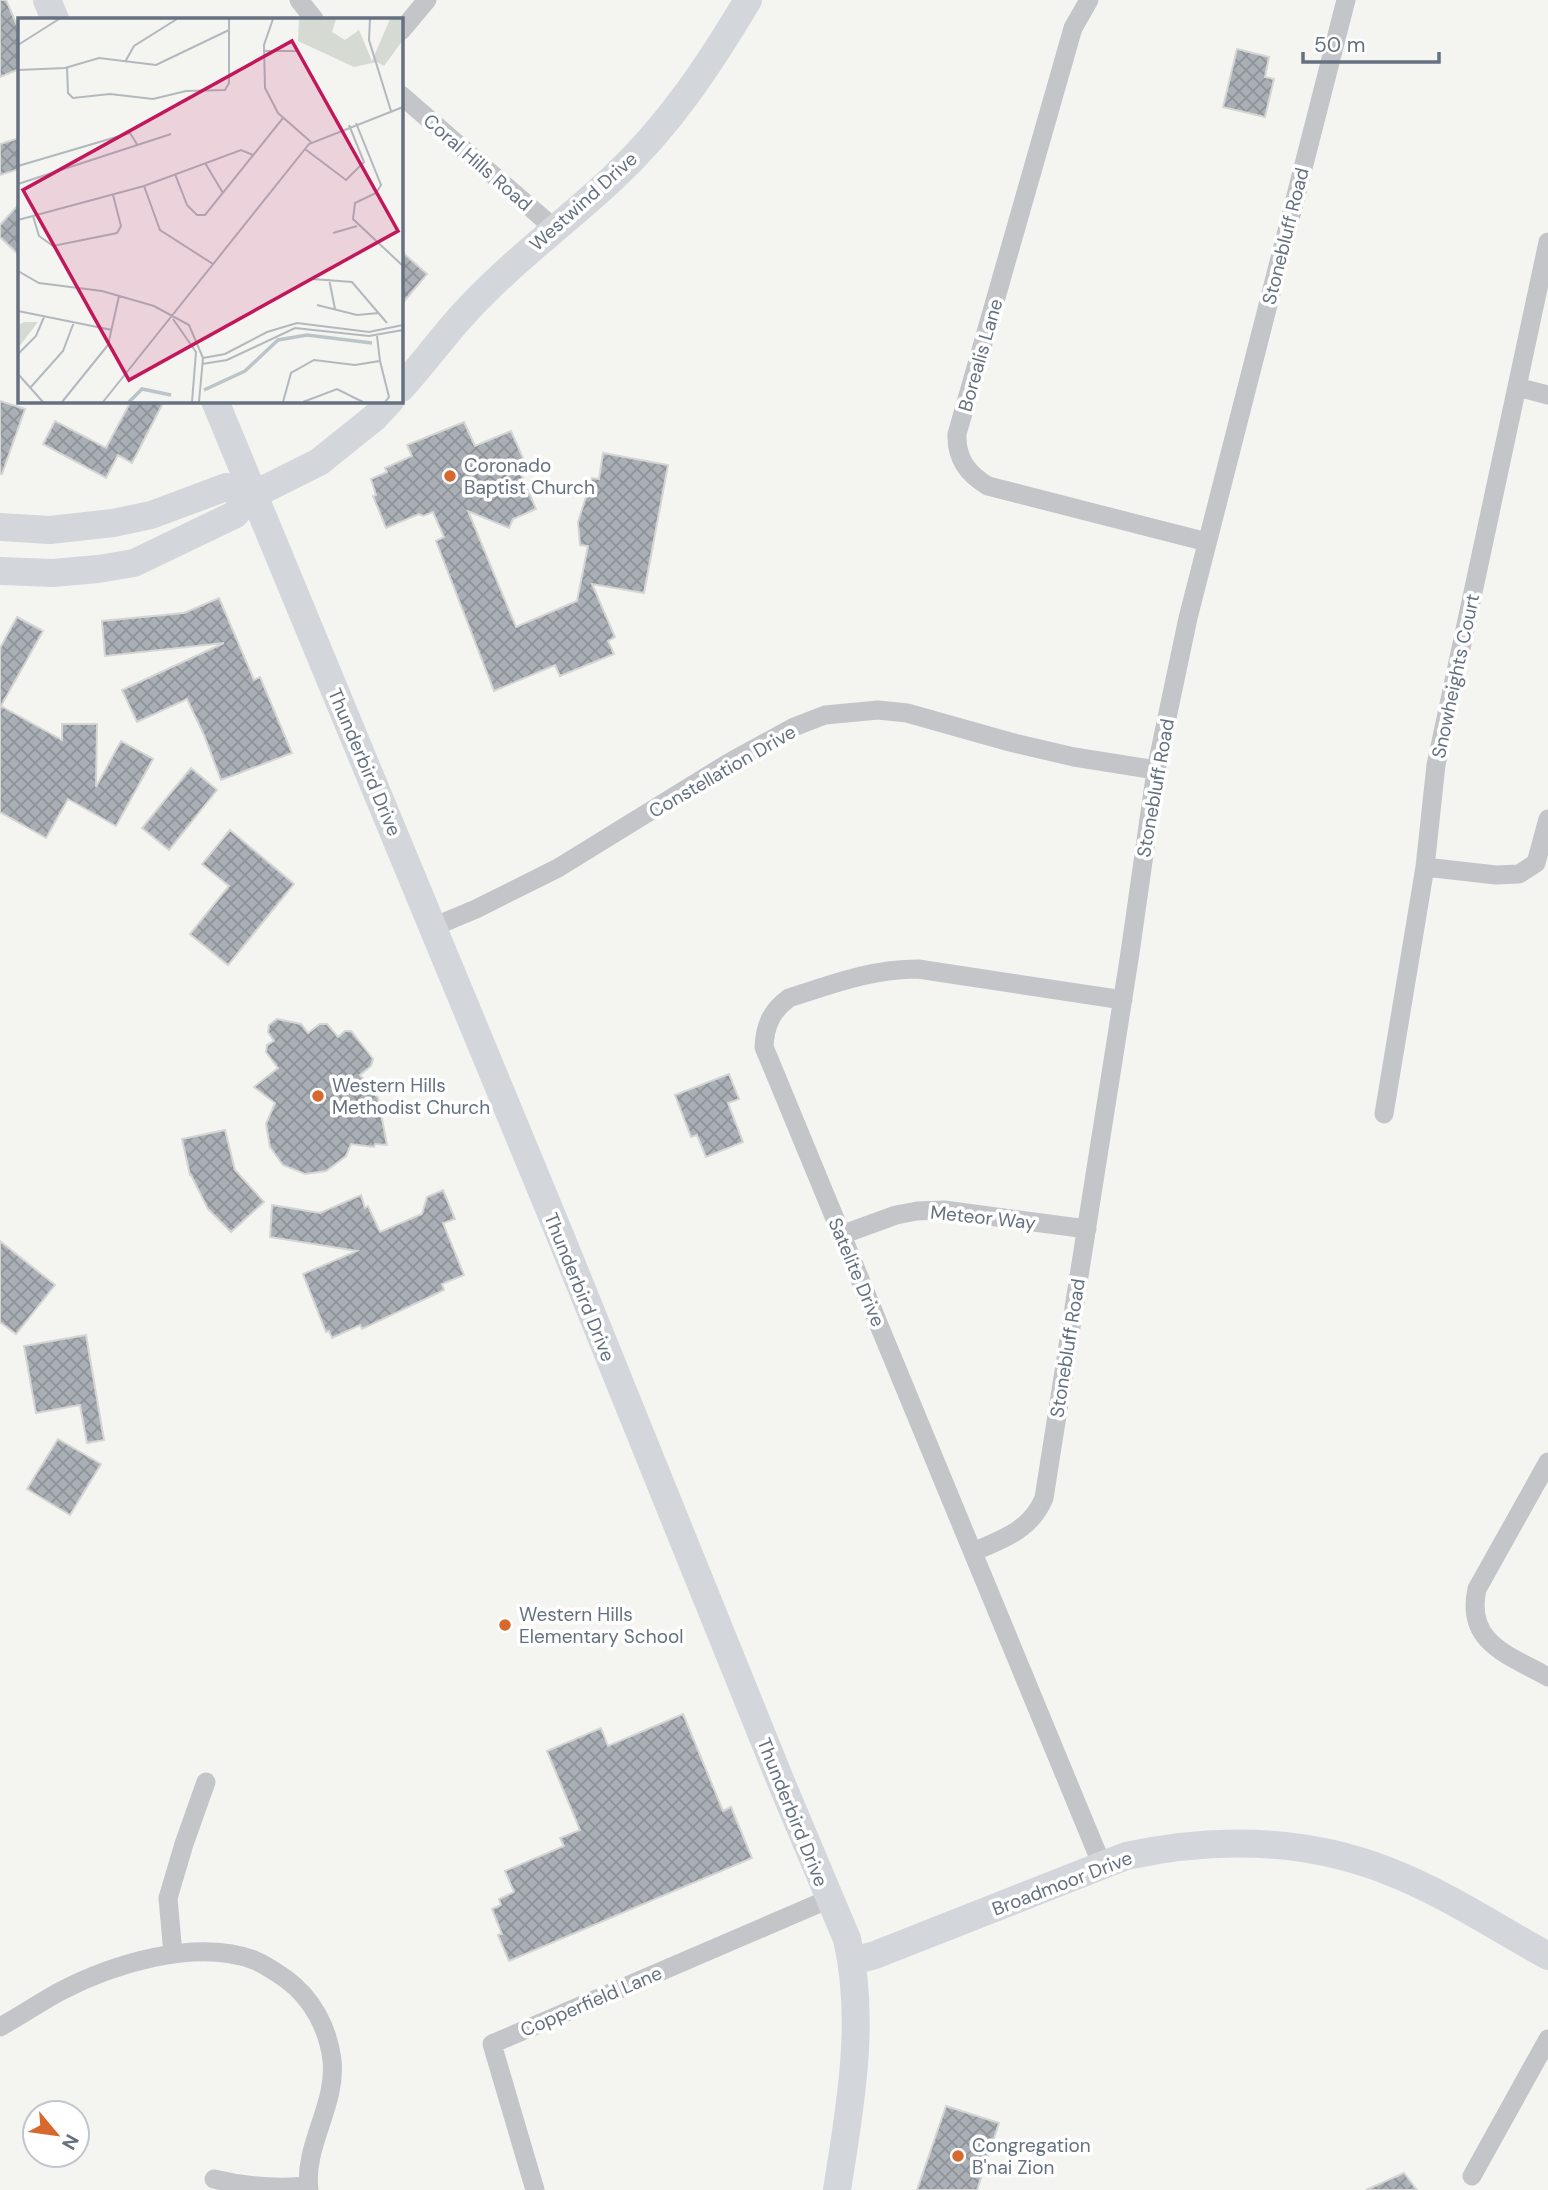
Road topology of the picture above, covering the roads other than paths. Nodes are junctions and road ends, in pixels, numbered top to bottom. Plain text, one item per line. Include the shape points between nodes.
1 (47, 0) edge
2 (299, 0) edge
3 (427, 0) edge
4 (748, 0) edge
5 (1089, 0) edge
6 (1346, 0) edge
7 (55, 18) edge
8 (313, 18) edge
9 (402, 30) edge
10 (402, 96) edge
11 (554, 228) junction
12 (1548, 242) edge
13 (402, 387) edge
14 (1517, 387) junction
15 (1548, 395) edge
16 (215, 402) edge
17 (389, 402) edge
18 (253, 495) junction
19 (0, 527) edge
20 (1207, 542) junction
21 (0, 571) edge
22 (1156, 770) junction
23 (1548, 819) edge
24 (1425, 867) junction
25 (433, 927) junction
26 (1123, 1000) junction
27 (1384, 1114) dead end
28 (1087, 1229) junction
29 (841, 1235) junction
30 (1548, 1462) edge
31 (973, 1552) junction
32 (1548, 1677) edge
33 (206, 1783) dead end
34 (1102, 1865) junction
35 (829, 1899) junction
36 (173, 1954) junction
37 (1548, 1956) edge
38 (853, 1961) junction
39 (0, 2027) edge
40 (1548, 2039) edge
41 (1472, 2176) dead end
42 (214, 2179) dead end
43 (309, 2188) edge
44 (535, 2190) edge
45 (836, 2190) edge

1 - 7 street
2 - 8 street
3 - 9 street
4 - 11 street, Westwind Drive via 687,97 649,142
5 - 20 street, Borealis Lane via 1073,28 957,435 958,454 975,479 988,486
6 - 20 street, Stonebluff Road
10 - 11 street, Coral Hills Road
11 - 13 street, Westwind Drive via 470,307
12 - 14 street, Snowheights Court
14 - 15 street
14 - 24 street, Snowheights Court via 1436,765
16 - 18 street, Thunderbird Drive
17 - 18 street via 319,462
18 - 19 street via 226,487 151,515 113,523 50,530
18 - 21 street via 234,515 134,563 54,573
18 - 25 street, Thunderbird Drive
20 - 22 street, Stonebluff Road
22 - 25 street, Constellation Drive via 1074,757 907,713 878,710 825,715 730,762 558,868
22 - 26 street, Stonebluff Road
23 - 24 street via 1536,863 1519,874
24 - 27 street, Snowheights Court
25 - 35 street, Thunderbird Drive
26 - 28 street, Stonebluff Road
26 - 29 street, Satelite Drive via 918,969 890,969 780,1004 765,1031 765,1052
28 - 29 street, Meteor Way via 961,1211 917,1210
28 - 31 street, Stonebluff Road via 1044,1498 1021,1529
29 - 31 street, Satelite Drive
30 - 32 street via 1477,1589 1474,1603 1485,1639
31 - 34 street, Satelite Drive
33 - 36 street via 168,1898
34 - 37 street, Broadmoor Drive via 1146,1852 1210,1843 1261,1843 1347,1857 1423,1887
34 - 38 street, Broadmoor Drive
35 - 38 street, Thunderbird Drive
35 - 44 street, Copperfield Lane via 492,2044
36 - 39 street via 101,1973
36 - 43 street via 209,1952 254,1960 293,1984 321,2020 332,2062 331,2083 309,2166
38 - 45 street, Thunderbird Drive via 854,2057
40 - 41 street
42 - 43 street via 245,2187

